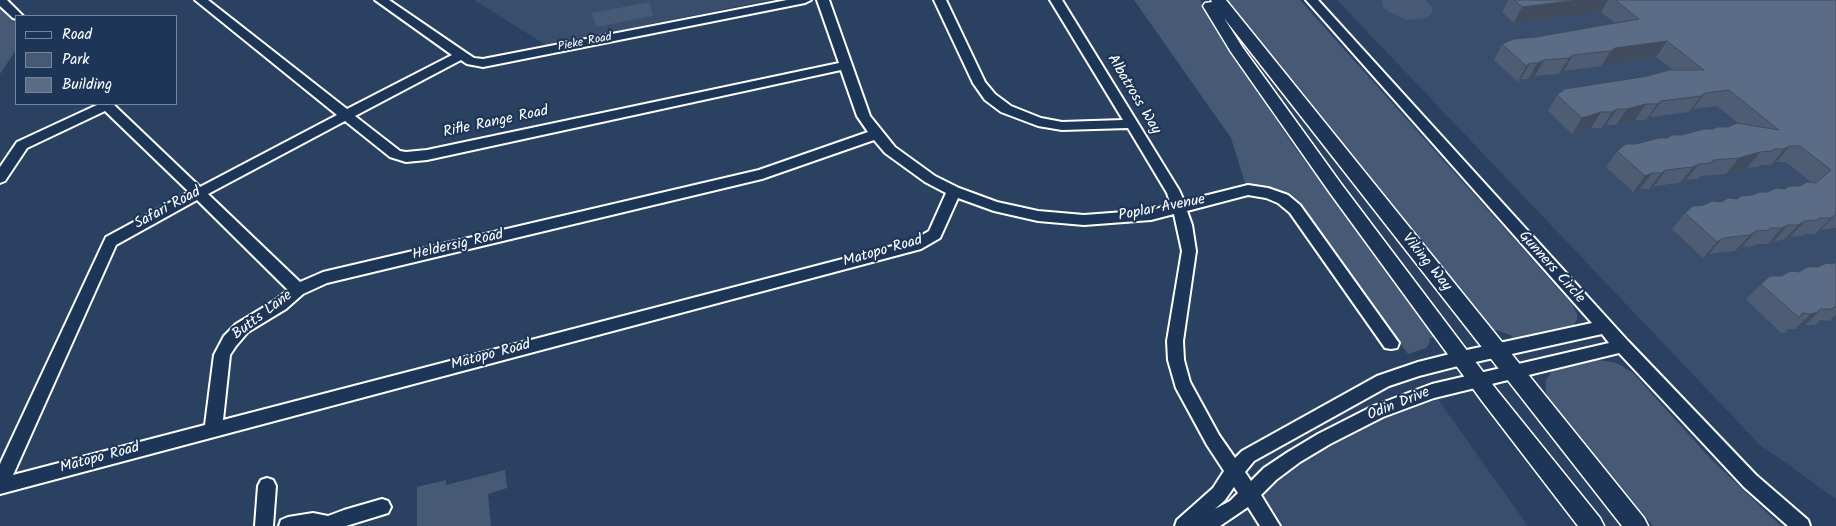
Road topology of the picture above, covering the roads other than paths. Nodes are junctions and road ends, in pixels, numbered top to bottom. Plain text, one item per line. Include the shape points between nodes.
1 (0, 0) edge
2 (201, 0) edge
3 (382, 0) edge
4 (805, 0) edge
5 (823, 0) edge
6 (940, 0) edge
7 (1056, 0) edge
8 (1206, 0) edge
9 (1218, 0) edge
10 (1312, 0) edge
11 (16, 15) edge
12 (461, 55) junction
13 (845, 65) junction
14 (104, 105) edge
15 (107, 105) edge
16 (346, 115) junction
17 (1132, 124) junction
18 (876, 134) junction
19 (0, 178) edge
20 (954, 192) junction
21 (198, 193) junction
22 (1180, 209) junction
23 (298, 290) junction
24 (1605, 327) junction
25 (1391, 343) dead end
26 (1622, 346) junction
27 (1497, 351) junction
28 (1462, 358) junction
29 (1513, 372) junction
30 (1478, 379) junction
31 (213, 430) junction
32 (1234, 472) junction
33 (0, 484) edge
34 (266, 486) dead end
35 (1249, 494) junction
36 (382, 507) dead end
37 (264, 526) edge
38 (288, 526) edge
39 (326, 526) edge
40 (1184, 526) edge
41 (1203, 526) edge
42 (1271, 526) edge
43 (1592, 526) edge
44 (1636, 526) edge
45 (1800, 526) edge

1 - 11 street
2 - 16 street, Rifle Range Road
3 - 12 street, Pieke Road
4 - 12 street, Pieke Road via 492,62 476,62
5 - 13 street, Poplar Avenue
6 - 17 street via 979,83 1006,109 1033,121 1062,126
7 - 17 street, Albatross Way
8 - 28 main road, Viking Way via 1236,49 1330,181
9 - 27 main road, Viking Way
10 - 24 street, Gunners Circle
12 - 16 street, Safari Road
13 - 16 street, Rifle Range Road via 412,157 395,154
13 - 18 street, Poplar Avenue via 860,107
14 - 19 street via 22,145
15 - 21 street
16 - 21 street, Safari Road
17 - 22 street, Albatross Way via 1174,193
18 - 20 street, Poplar Avenue via 908,165
18 - 23 street, Heldersig Road via 762,174 323,278
20 - 22 street, Poplar Avenue via 1016,212 1061,219 1114,219
20 - 31 street, Matopo Road via 938,230 922,243
21 - 23 street
21 - 33 street, Safari Road via 121,234 108,245
22 - 25 street, Poplar Avenue via 1248,190 1268,192 1284,199 1299,214
22 - 32 street via 1189,251 1176,323 1176,360 1191,402
23 - 31 street, Butts Lane via 242,328 225,348
24 - 26 street, Gunners Circle
24 - 27 street, Odin Drive
26 - 29 street, Odin Drive
26 - 45 street, Gunners Circle via 1744,474
27 - 28 street, Odin Drive
27 - 29 main road, Viking Way
28 - 30 main road, Viking Way
28 - 32 street, Odin Drive via 1383,381 1248,456
29 - 30 street, Odin Drive
29 - 44 main road, Viking Way
30 - 35 street, Odin Drive via 1432,391 1377,412 1306,449 1270,474
30 - 43 main road, Viking Way
31 - 33 street, Matopo Road
32 - 35 street
32 - 40 street, Odin Drive via 1219,494
34 - 37 street
35 - 41 street, Odin Drive via 1236,507
35 - 42 street
36 - 39 street
38 - 39 street via 313,521

